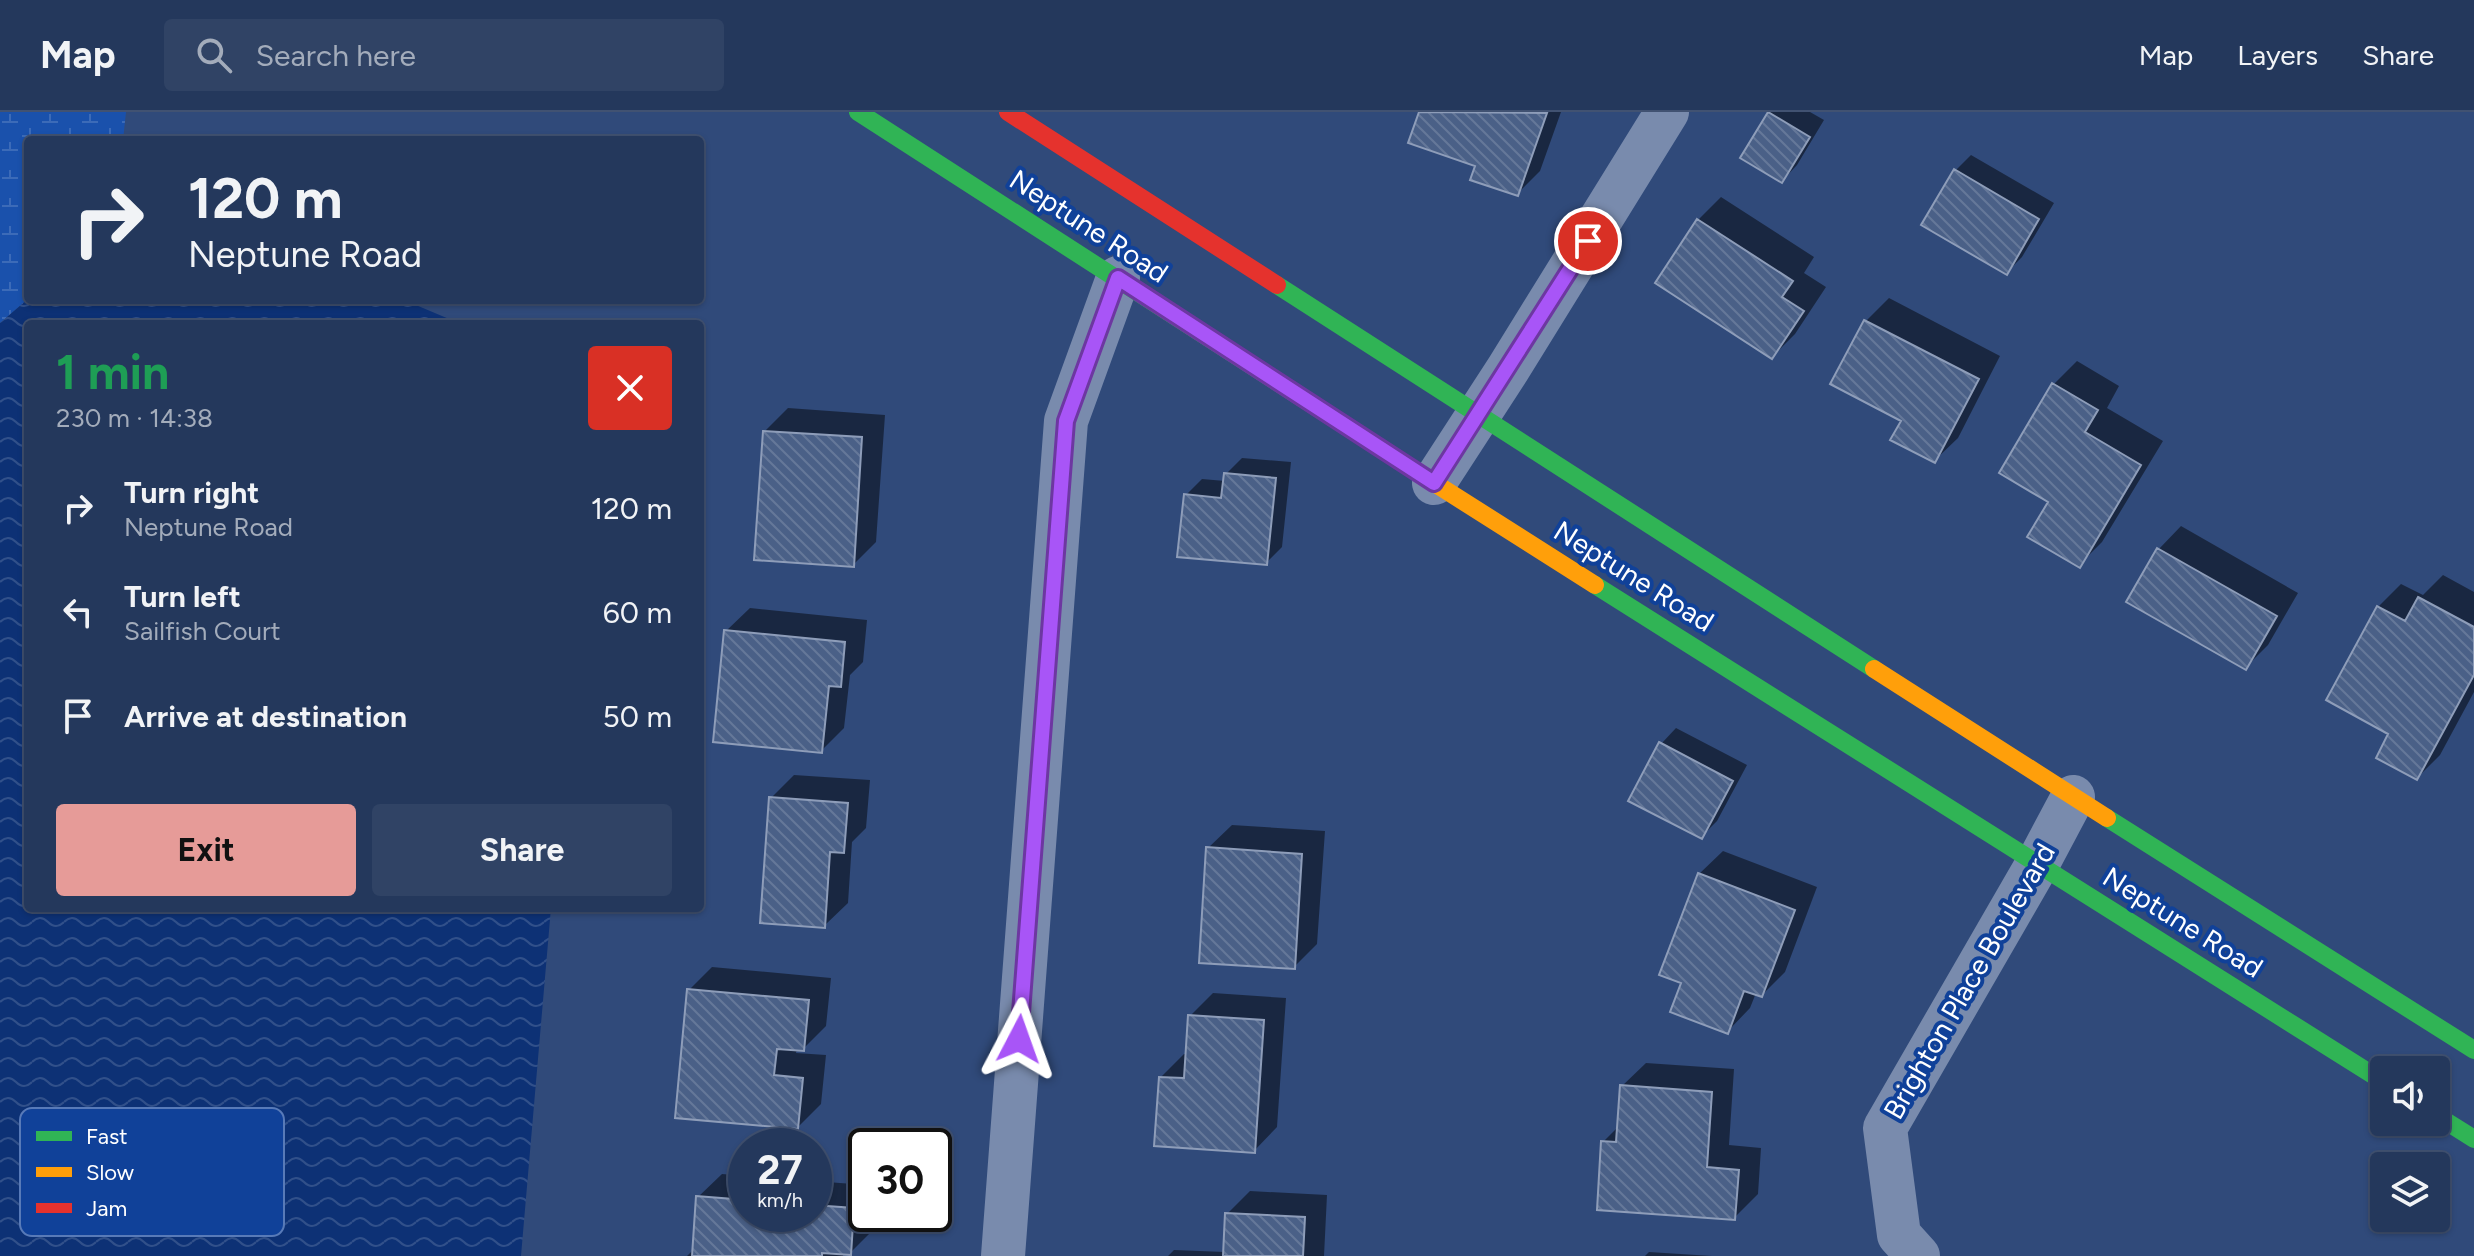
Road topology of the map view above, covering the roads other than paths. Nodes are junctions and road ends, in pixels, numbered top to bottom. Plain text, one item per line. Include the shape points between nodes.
1 (858, 112) edge
2 (1008, 112) edge
3 (1667, 112) edge
4 (1118, 278) junction
5 (1479, 414) junction
6 (1434, 483) junction
7 (2073, 797) junction
8 (2038, 863) junction
9 (2474, 1050) edge
10 (2370, 1073) edge
11 (2450, 1124) edge
12 (2474, 1139) edge
13 (1003, 1256) edge
14 (1918, 1256) edge

1 - 4 main road, Neptune Road
2 - 5 main road, Neptune Road
3 - 5 street
4 - 6 main road, Neptune Road
4 - 13 street via 1066,421
5 - 6 street
5 - 7 main road, Neptune Road
6 - 8 main road, Neptune Road
7 - 8 street, Brighton Place Boulevard
7 - 9 main road, Neptune Road
8 - 10 main road, Neptune Road
8 - 14 street, Brighton Place Boulevard via 1885,1128 1899,1235
11 - 12 main road

